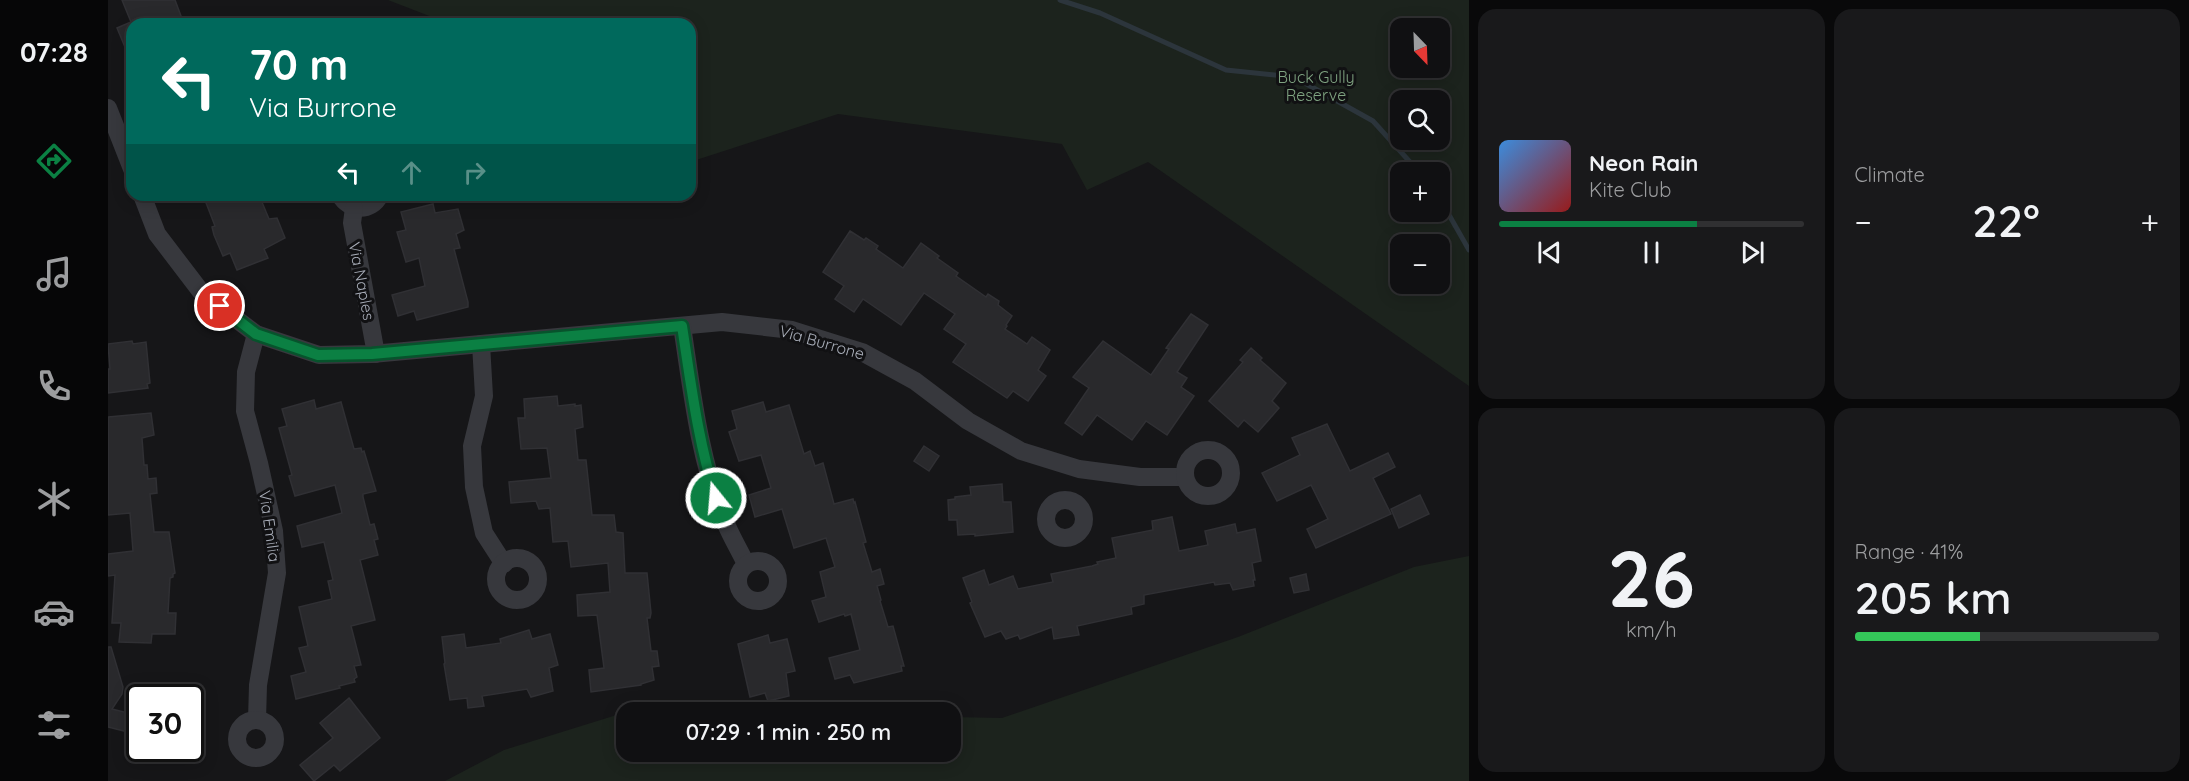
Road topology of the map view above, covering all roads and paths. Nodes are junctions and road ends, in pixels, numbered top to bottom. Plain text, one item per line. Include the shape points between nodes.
1 (109, 112) edge
2 (126, 154) edge
3 (144, 201) edge
4 (344, 201) edge
5 (375, 201) edge
6 (354, 208) junction
7 (682, 326) junction
8 (256, 334) junction
9 (481, 344) junction
10 (376, 354) junction
11 (1079, 468) junction
12 (1185, 477) dead end
13 (1069, 500) dead end
14 (504, 564) dead end
15 (746, 564) dead end
16 (258, 720) dead end

1 - 2 street
3 - 8 street, Via Burrone via 157,234 202,292
4 - 6 street
5 - 6 street via 371,206
6 - 10 street, Via Naples via 352,223
7 - 9 street, Via Burrone
7 - 11 street, Via Burrone via 722,322 792,330 862,352 915,381 968,421 1021,452
7 - 15 street via 709,474 724,519
8 - 10 street, Via Burrone via 318,355
8 - 16 street, Via Emilia via 246,372 245,411 274,531 277,573 258,685
9 - 10 street, Via Burrone
9 - 14 street via 484,396 472,446 474,488 484,532
11 - 12 street, Via Burrone via 1140,477
11 - 13 street

